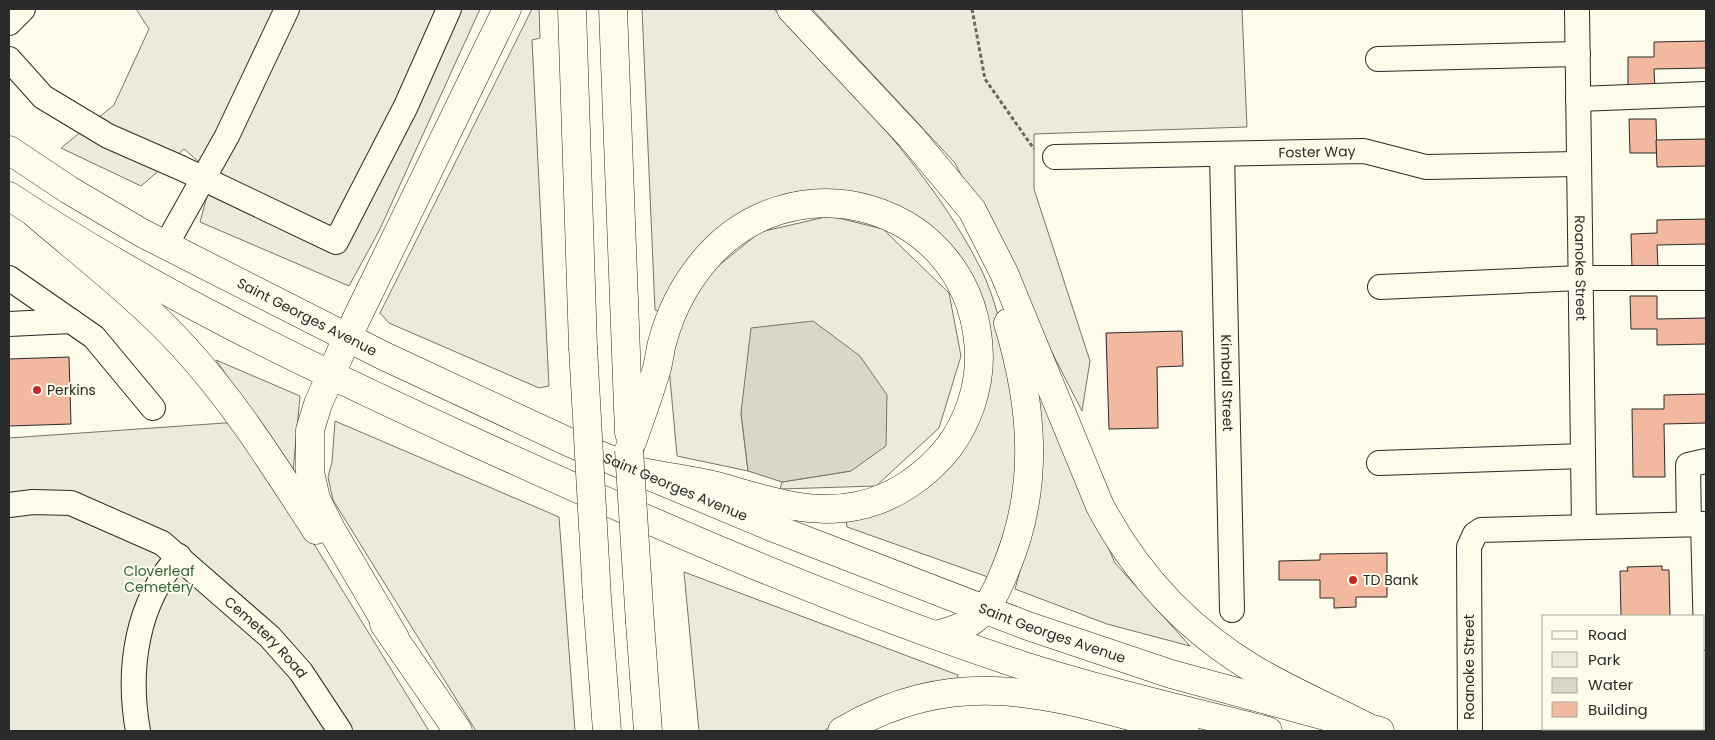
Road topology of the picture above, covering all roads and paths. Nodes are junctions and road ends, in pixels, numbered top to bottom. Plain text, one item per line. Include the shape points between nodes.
1 (23, 9) edge
2 (287, 9) edge
3 (450, 9) edge
4 (507, 9) edge
5 (572, 9) edge
6 (613, 9) edge
7 (791, 9) edge
8 (972, 9) edge
9 (1577, 9) edge
10 (9, 23) edge
11 (1578, 54) junction
12 (9, 59) edge
13 (1378, 59) dead end
14 (1706, 94) edge
15 (1578, 99) junction
16 (9, 150) edge
17 (1222, 154) junction
18 (1055, 157) joint
19 (1578, 164) junction
20 (202, 178) junction
21 (944, 178) junction
22 (9, 196) edge
23 (33, 212) junction
24 (166, 245) junction
25 (9, 278) edge
26 (1580, 278) junction
27 (1706, 278) edge
28 (1380, 287) dead end
29 (298, 312) junction
30 (71, 321) junction
31 (9, 324) edge
32 (238, 330) junction
33 (347, 338) junction
34 (331, 374) junction
35 (153, 408) dead end
36 (1583, 456) junction
37 (636, 461) junction
38 (1706, 461) edge
39 (1379, 463) dead end
40 (9, 505) edge
41 (1689, 524) junction
42 (1584, 527) junction
43 (179, 556) junction
44 (984, 610) junction
45 (1232, 610) dead end
46 (936, 635) junction
47 (395, 638) junction
48 (1706, 638) edge
49 (1374, 729) edge
50 (138, 731) edge
51 (340, 731) edge
52 (458, 731) edge
53 (607, 731) edge
54 (648, 731) edge
55 (842, 731) edge
56 (1185, 731) edge
57 (1268, 731) edge
58 (1470, 731) edge

1 - 10 street
2 - 20 street via 227,136
3 - 20 street via 406,106 336,242
4 - 33 main road
5 - 53 main road, bridge via 583,347
6 - 37 main road via 626,365
7 - 21 main road via 912,137
8 - 18 path via 985,79 1037,154
9 - 11 street, Roanoke Street
11 - 13 street
11 - 15 street, Roanoke Street
12 - 20 street via 43,97 108,136
14 - 15 street
15 - 19 street, Roanoke Street
16 - 24 main road, Saint Georges Avenue via 69,190
17 - 18 street, Foster Way
17 - 19 street, Foster Way via 1364,151 1426,167
17 - 45 street, Kimball Street
19 - 26 street, Roanoke Street
20 - 24 street
21 - 44 main road via 998,292 1018,357 1029,421 1030,479 1019,534 999,586
21 - 49 main road via 972,210 994,252 1100,506 1143,573 1184,617 1235,657 1273,680
22 - 23 main road
23 - 32 main road via 124,268
23 - 47 main road via 140,305 195,359 229,402 347,577
24 - 29 main road, Saint Georges Avenue
25 - 30 street
26 - 27 street
26 - 28 street
26 - 36 street, Roanoke Street
29 - 32 main road via 295,320 284,328 268,332
29 - 33 main road, Saint Georges Avenue
30 - 31 street
30 - 35 street via 94,337
32 - 34 main road
33 - 34 main road
33 - 37 main road, Saint Georges Avenue via 573,444
34 - 46 main road via 632,513 807,586
34 - 47 main road via 310,430 312,486 327,522
36 - 39 street
36 - 42 street, Roanoke Street
37 - 37 main road via 662,342 673,311 689,281 709,255 733,235 763,217 792,207 823,202 880,212 908,227 932,247 961,282 976,321 979,366 974,396 953,441 919,477 889,495 874,502 840,508 804,509 762,501
37 - 44 main road, Saint Georges Avenue via 783,532
37 - 54 main road, bridge via 640,623
38 - 41 street via 1688,465
40 - 43 street, Cemetery Road via 71,503 162,542
41 - 42 street, Roanoke Street
41 - 48 street via 1703,524
42 - 58 street, Roanoke Street via 1489,529 1481,530 1471,540
43 - 50 street via 163,573 144,614 138,638 134,675
43 - 51 street, Cemetery Road via 270,638 301,672
44 - 46 main road via 970,622
44 - 49 main road, Saint Georges Avenue via 1171,674
46 - 57 main road via 1090,686
47 - 52 main road
55 - 56 main road via 871,715 906,702 940,693 978,689 1015,690 1060,697

